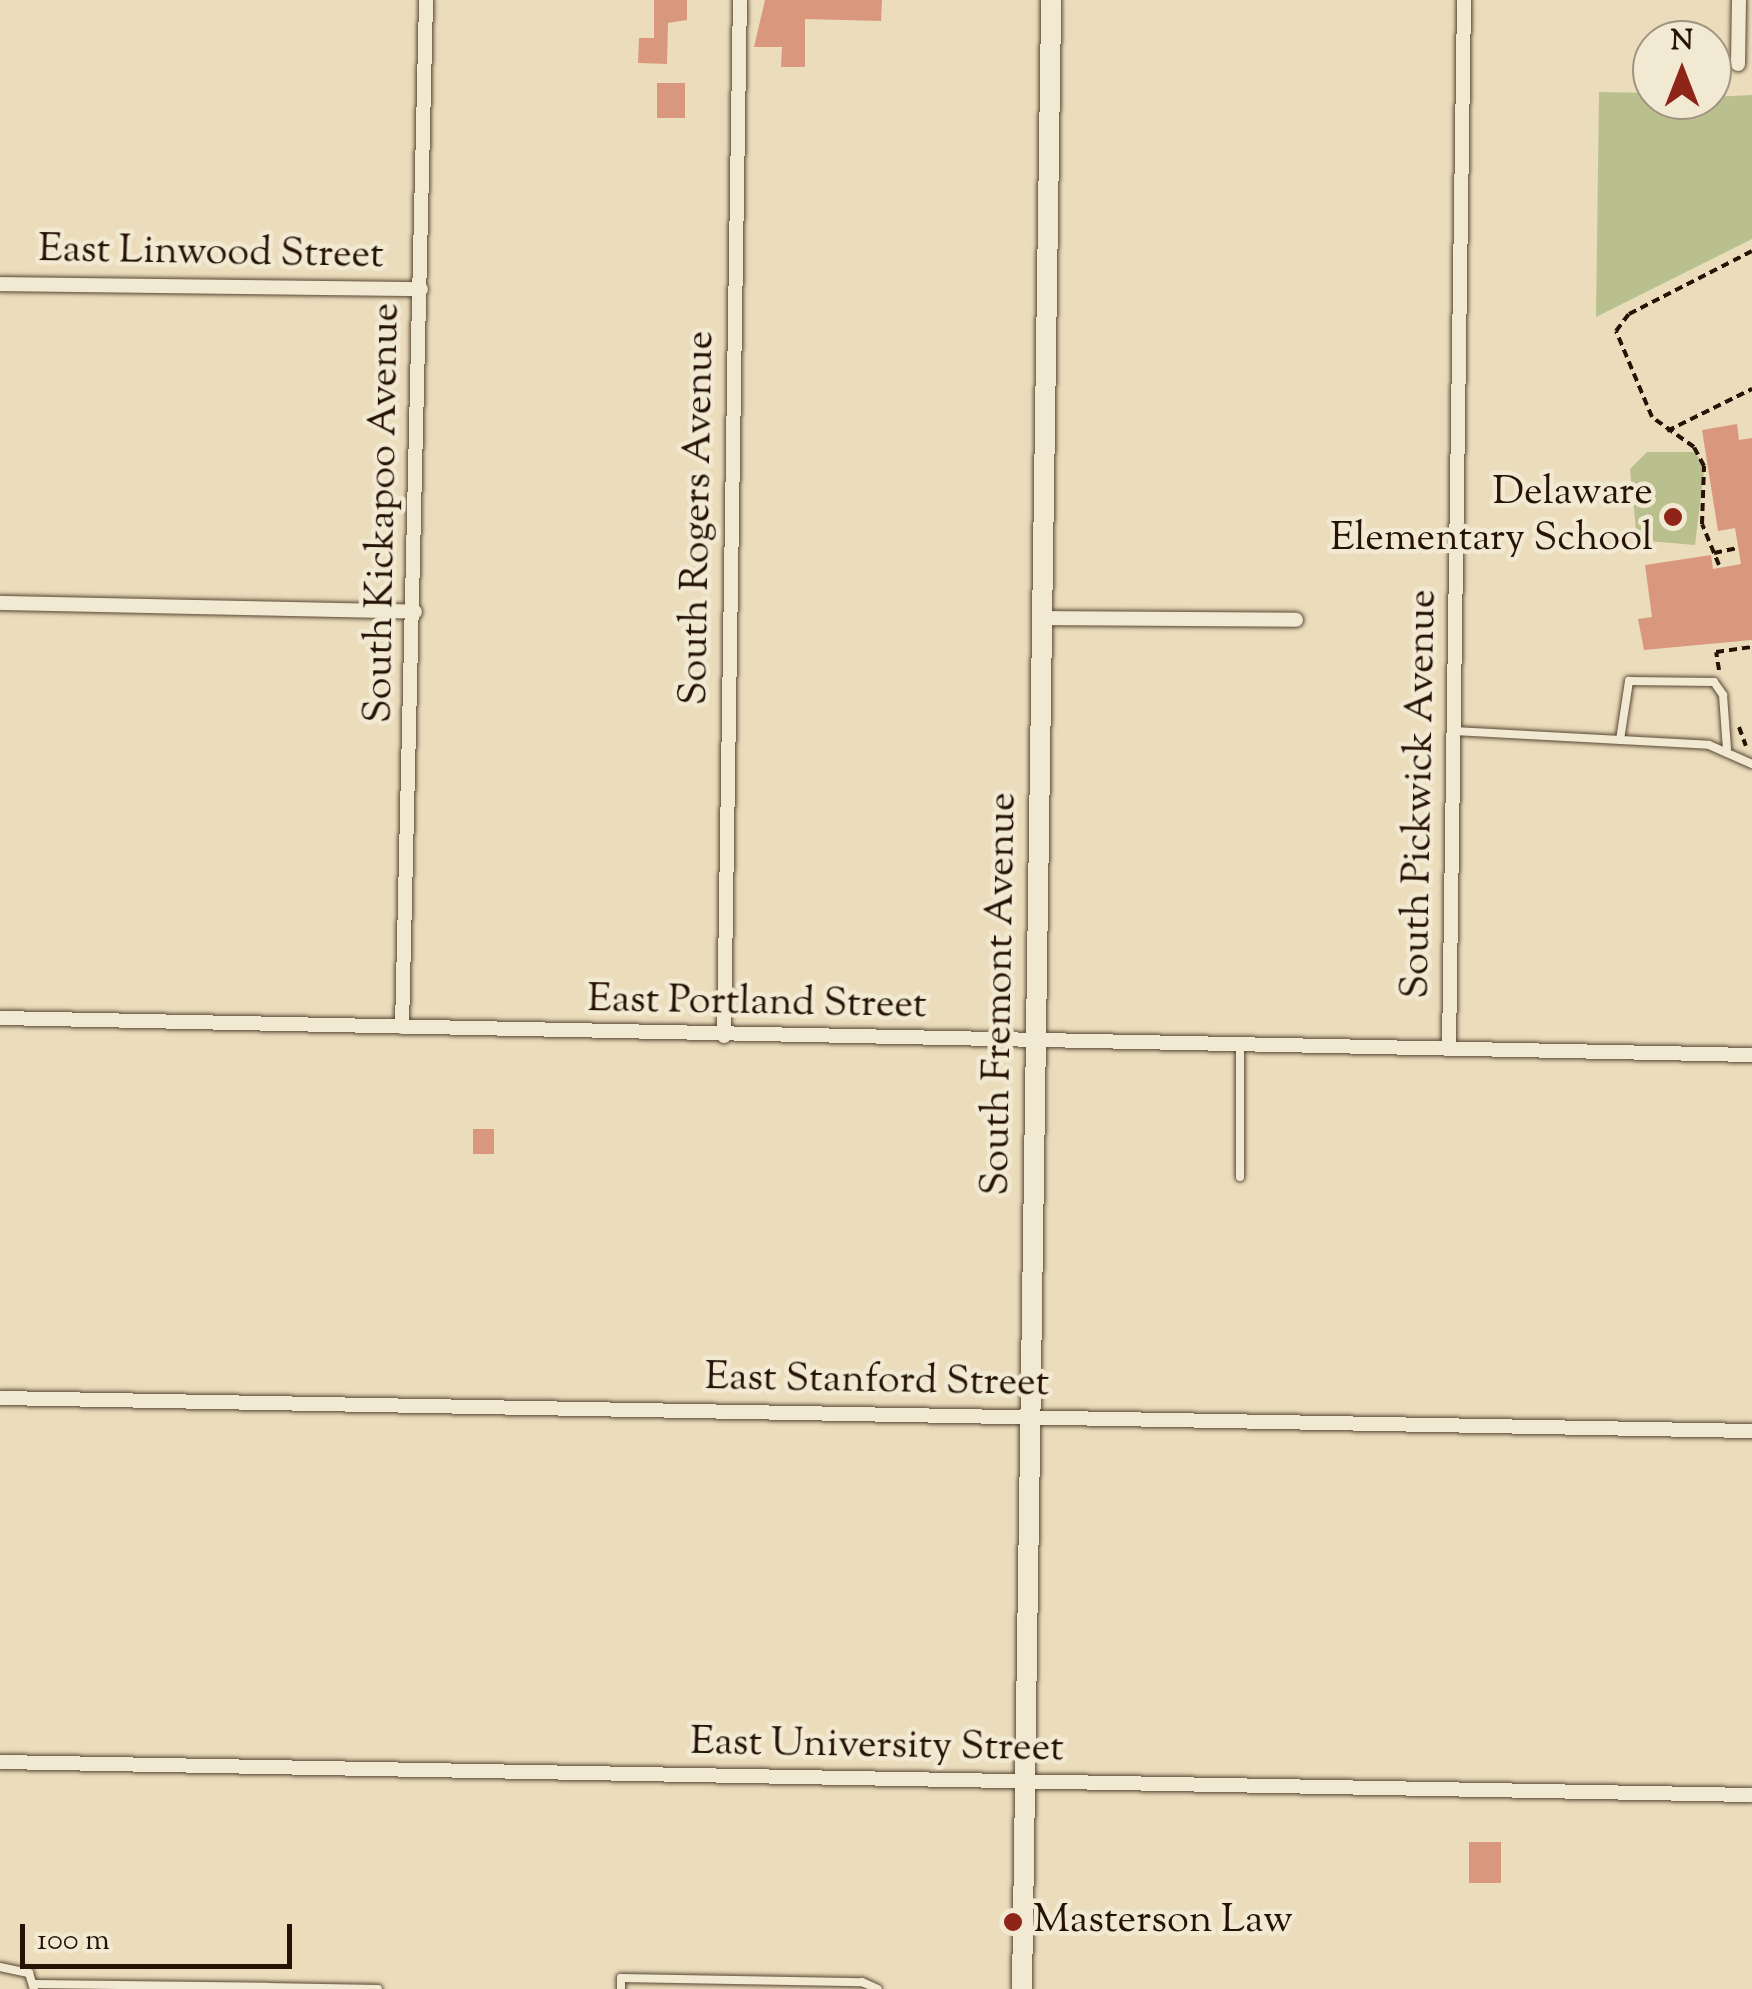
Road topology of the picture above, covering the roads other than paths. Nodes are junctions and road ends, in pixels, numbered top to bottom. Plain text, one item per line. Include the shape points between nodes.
1 (426, 0) edge
2 (740, 0) edge
3 (1051, 0) edge
4 (1464, 0) edge
5 (1739, 0) edge
6 (1738, 64) dead end
7 (0, 284) edge
8 (421, 289) junction
9 (0, 603) edge
10 (414, 612) junction
11 (1040, 618) junction
12 (1296, 620) dead end
13 (1454, 730) junction
14 (1620, 740) junction
15 (1727, 749) junction
16 (1752, 764) edge
17 (0, 1018) edge
18 (402, 1027) junction
19 (724, 1036) junction
20 (1036, 1042) junction
21 (1240, 1046) junction
22 (1449, 1050) junction
23 (1752, 1055) edge
24 (1240, 1177) dead end
25 (0, 1398) edge
26 (1031, 1417) junction
27 (1752, 1431) edge
28 (0, 1762) edge
29 (1026, 1784) junction
30 (1752, 1795) edge
31 (0, 1967) edge
32 (668, 1984) edge
33 (749, 1985) edge
34 (34, 1986) edge
35 (67, 1986) edge
36 (268, 1988) edge
37 (378, 1989) edge
38 (621, 1989) edge
39 (878, 1989) edge
40 (1022, 1989) edge

1 - 8 street, South Kickapoo Avenue
2 - 19 street, South Rogers Avenue
3 - 11 street, South Fremont Avenue
4 - 13 street, South Pickwick Avenue
5 - 6 street
7 - 8 street, East Linwood Street
8 - 10 street, South Kickapoo Avenue
9 - 10 street
10 - 18 street, South Kickapoo Avenue
11 - 12 street
11 - 20 street, South Fremont Avenue
13 - 14 lane
13 - 22 street, South Pickwick Avenue
14 - 15 lane
14 - 15 lane via 1629,681 1714,682 1723,695
15 - 16 lane
17 - 18 street, East Portland Street
18 - 19 street, East Portland Street
19 - 20 street, East Portland Street
20 - 21 street, East Portland Street
20 - 26 street, South Fremont Avenue
21 - 22 street, East Portland Street
21 - 24 lane
22 - 23 street, East Portland Street
25 - 26 street, East Stanford Street
26 - 27 street, East Stanford Street
26 - 29 street, South Fremont Avenue
28 - 29 street, East University Street
29 - 30 street, East University Street
29 - 40 street, South Fremont Avenue
31 - 34 lane via 29,1973
32 - 33 lane
32 - 38 lane via 621,1978
33 - 39 lane
34 - 35 lane
35 - 36 lane
36 - 37 lane

